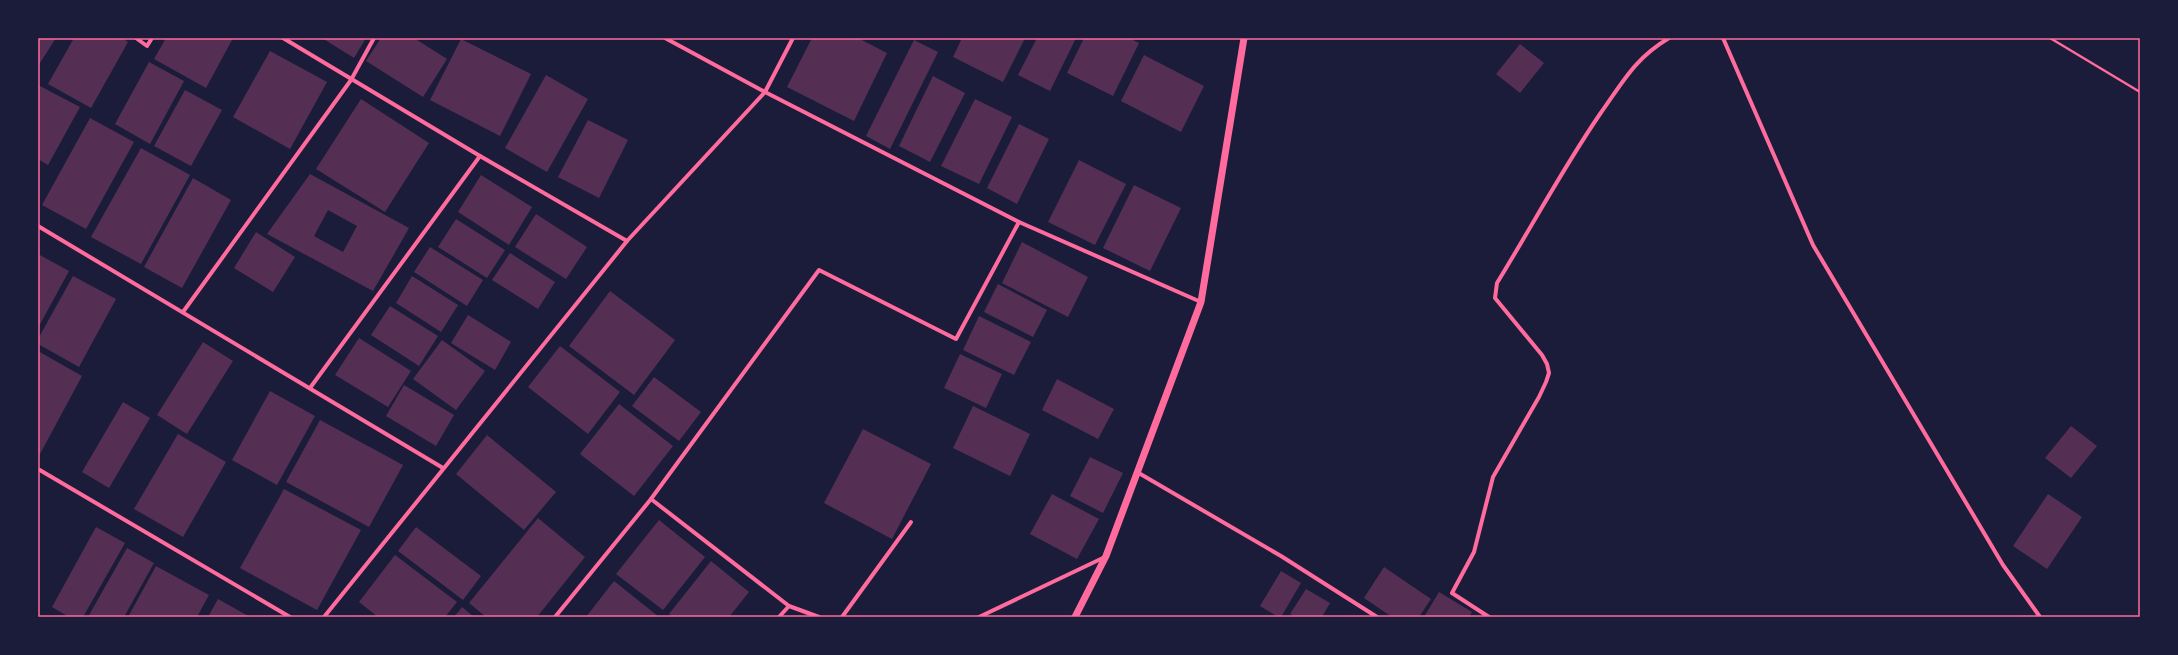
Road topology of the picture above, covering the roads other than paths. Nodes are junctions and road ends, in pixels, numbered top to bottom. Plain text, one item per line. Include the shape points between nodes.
1 (136, 38) edge
2 (152, 38) edge
3 (284, 38) edge
4 (374, 38) edge
5 (665, 38) edge
6 (793, 38) edge
7 (1244, 38) edge
8 (1669, 38) edge
9 (1723, 38) edge
10 (352, 80) junction
11 (765, 92) junction
12 (480, 156) junction
13 (1019, 222) junction
14 (38, 226) edge
15 (627, 241) junction
16 (1201, 302) junction
17 (183, 312) junction
18 (310, 388) junction
19 (444, 468) junction
20 (38, 470) edge
21 (1137, 472) junction
22 (651, 499) junction
23 (911, 522) dead end
24 (1106, 556) junction
25 (789, 606) junction
26 (290, 617) edge
27 (324, 617) edge
28 (554, 617) edge
29 (779, 617) edge
30 (819, 617) edge
31 (842, 617) edge
32 (979, 617) edge
33 (1075, 617) edge
34 (1376, 617) edge
35 (1489, 617) edge
36 (2040, 617) edge

1 - 2 street via 148,46
3 - 10 street
4 - 10 street
5 - 11 street
6 - 11 street
7 - 16 street
8 - 35 street via 1649,50 1633,66 1573,154 1497,282 1495,298 1542,354 1548,373 1539,397 1493,477 1474,552 1452,593
9 - 36 street via 1813,245 2003,566
10 - 12 street
10 - 17 street
11 - 13 street
11 - 15 street
12 - 15 street
12 - 18 street
13 - 16 street
13 - 22 street via 956,339 819,270
14 - 17 street
15 - 19 street
16 - 21 street
17 - 18 street
18 - 19 street
19 - 27 street
20 - 26 street
21 - 24 street
21 - 34 street via 1280,556
22 - 25 street
22 - 28 street
23 - 31 street
24 - 32 street
24 - 33 street
25 - 29 street
25 - 30 street

